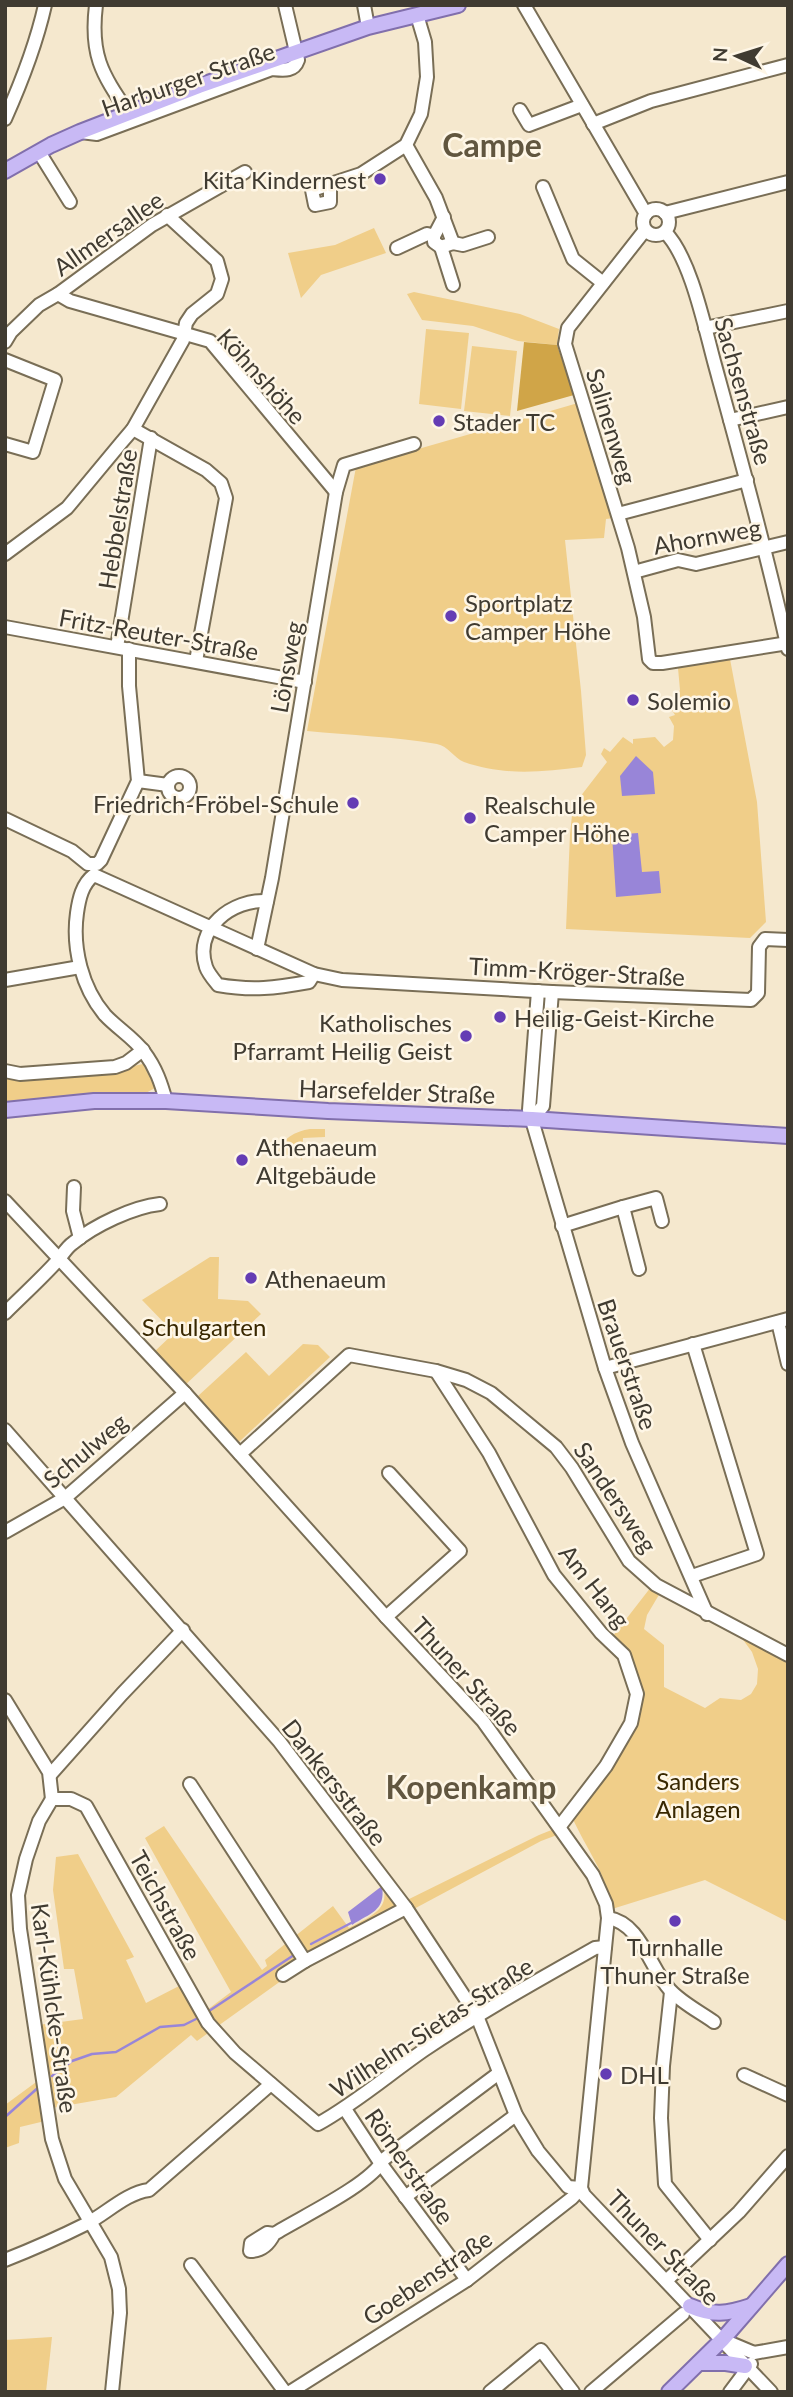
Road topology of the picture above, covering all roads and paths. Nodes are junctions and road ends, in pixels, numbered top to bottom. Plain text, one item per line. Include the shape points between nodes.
1 (45, 5) edge
2 (96, 5) edge
3 (285, 5) edge
4 (364, 5) edge
5 (458, 5) edge
6 (524, 5) edge
7 (417, 15) junction
8 (368, 27) junction
9 (296, 51) junction
10 (788, 65) edge
11 (582, 105) junction
12 (520, 110) dead end
13 (128, 112) junction
14 (5, 119) edge
15 (593, 124) junction
16 (80, 131) junction
17 (407, 145) junction
18 (39, 152) junction
19 (5, 171) edge
20 (246, 172) dead end
21 (788, 182) edge
22 (330, 184) dead end
23 (543, 187) dead end
24 (70, 202) dead end
25 (665, 213) junction
26 (646, 214) junction
27 (167, 215) junction
28 (444, 217) junction
29 (645, 230) junction
30 (665, 232) junction
31 (488, 237) dead end
32 (443, 242) junction
33 (397, 248) dead end
34 (603, 282) junction
35 (453, 285) dead end
36 (58, 294) junction
37 (788, 311) edge
38 (705, 328) junction
39 (184, 333) junction
40 (5, 342) edge
41 (5, 360) edge
42 (788, 407) edge
43 (730, 420) junction
44 (133, 429) junction
45 (151, 438) junction
46 (5, 444) edge
47 (414, 444) dead end
48 (747, 480) junction
49 (336, 492) junction
50 (618, 514) junction
51 (788, 542) edge
52 (764, 547) junction
53 (5, 554) edge
54 (634, 572) junction
55 (5, 627) edge
56 (787, 645) edge
57 (123, 648) junction
58 (196, 662) junction
59 (305, 682) junction
60 (138, 781) junction
61 (168, 785) dead end
62 (5, 819) edge
63 (99, 870) junction
64 (267, 901) junction
65 (211, 929) junction
66 (788, 940) edge
67 (257, 949) junction
68 (80, 967) junction
69 (314, 974) junction
70 (5, 980) edge
71 (537, 991) junction
72 (552, 992) junction
73 (143, 1050) junction
74 (5, 1071) edge
75 (166, 1101) junction
76 (5, 1110) edge
77 (532, 1119) junction
78 (788, 1136) edge
79 (74, 1187) dead end
80 (5, 1201) edge
81 (160, 1204) dead end
82 (623, 1208) junction
83 (662, 1221) dead end
84 (562, 1226) junction
85 (80, 1238) junction
86 (59, 1259) junction
87 (639, 1269) dead end
88 (5, 1313) edge
89 (783, 1321) edge
90 (693, 1345) junction
91 (788, 1364) edge
92 (605, 1368) junction
93 (436, 1371) junction
94 (185, 1393) junction
95 (5, 1430) edge
96 (240, 1454) junction
97 (389, 1473) dead end
98 (65, 1498) junction
99 (5, 1532) edge
100 (692, 1576) junction
101 (707, 1614) junction
102 (386, 1617) junction
103 (183, 1630) junction
104 (788, 1656) edge
105 (5, 1700) edge
106 (50, 1775) junction
107 (190, 1784) dead end
108 (52, 1799) junction
109 (560, 1826) junction
110 (12, 1908) edge
111 (406, 1908) junction
112 (608, 1918) junction
113 (605, 1947) junction
114 (305, 1961) junction
115 (284, 1975) dead end
116 (671, 1992) junction
117 (477, 2016) junction
118 (714, 2022) dead end
119 (499, 2073) junction
120 (744, 2075) dead end
121 (271, 2084) junction
122 (788, 2095) edge
123 (345, 2109) junction
124 (516, 2115) junction
125 (318, 2124) joint
126 (788, 2156) edge
127 (381, 2164) junction
128 (581, 2188) junction
129 (405, 2197) junction
130 (89, 2222) junction
131 (274, 2234) dead end
132 (709, 2240) junction
133 (5, 2260) edge
134 (788, 2264) edge
135 (191, 2265) dead end
136 (467, 2280) junction
137 (666, 2281) junction
138 (755, 2304) junction
139 (687, 2310) junction
140 (723, 2339) junction
141 (788, 2347) edge
142 (760, 2353) junction
143 (699, 2363) junction
144 (750, 2371) junction
145 (112, 2392) edge
146 (287, 2392) edge
147 (490, 2392) edge
148 (573, 2392) edge
149 (591, 2392) edge
150 (669, 2392) edge
151 (730, 2392) edge
152 (771, 2392) edge

1 - 14 street via 33,50
2 - 13 street via 95,48 105,79
3 - 9 street
4 - 8 street
5 - 7 main road, Harburger Straße
6 - 11 street
7 - 8 main road, Harburger Straße
7 - 17 street via 425,42 427,77 421,114
8 - 9 main road, Harburger Straße
9 - 13 main road, Harburger Straße
9 - 16 street, Harburger Straße via 298,60 291,69 272,69 97,134
10 - 15 street via 651,101
11 - 12 street via 529,125
11 - 15 street
13 - 16 main road, Harburger Straße
15 - 26 street
16 - 18 main road, Harburger Straße
17 - 22 street via 361,174
17 - 28 street
18 - 19 main road, Harburger Straße
18 - 24 street
20 - 27 street, Allmersallee
21 - 25 street
23 - 34 street via 573,259
25 - 26 street via 657,209
25 - 30 street via 669,224
26 - 29 street
27 - 36 street, Allmersallee
27 - 39 street via 217,261 222,279 217,294 192,314
28 - 32 street
28 - 32 street
29 - 30 street via 655,235
29 - 34 street, Salinenweg
30 - 38 street, Sachsenstraße via 682,256
31 - 32 street via 463,245
32 - 33 street via 427,234
32 - 35 street
34 - 50 street, Salinenweg via 568,328 565,344
36 - 39 street, Köhnshöhe
36 - 40 street, Allmersallee via 39,305
37 - 38 street
38 - 43 street, Sachsenstraße
39 - 44 street
39 - 49 street, Köhnshöhe via 210,341
41 - 46 street via 55,380 33,452
42 - 43 street
43 - 48 street, Sachsenstraße
44 - 45 street
44 - 53 street via 67,508
45 - 57 street, Hebbelstraße
45 - 58 street via 206,470 221,483 226,498
47 - 49 street, Lönsweg via 344,465
48 - 50 street
48 - 52 street, Sachsenstraße
49 - 59 street, Lönsweg
50 - 54 street, Salinenweg
51 - 52 street, Ahornweg
52 - 54 street, Ahornweg via 696,564 678,560
52 - 56 street, Sachsenstraße
54 - 56 street, Salinenweg via 653,663
55 - 57 street, Fritz-Reuter-Straße
57 - 58 street, Fritz-Reuter-Straße
57 - 60 street, Hebbelstraße
58 - 59 street, Fritz-Reuter-Straße
59 - 64 street, Lönsweg
60 - 61 street
60 - 63 street
62 - 63 street, Timm-Kröger-Straße via 72,850
63 - 65 street, Timm-Kröger-Straße
63 - 68 street via 89,879 79,902 75,926
64 - 65 street via 237,905
64 - 67 street, Lönsweg
65 - 67 street, Timm-Kröger-Straße
65 - 69 street via 203,946 206,968 218,985 264,990 309,982
66 - 72 street, Timm-Kröger-Straße via 765,939 759,947 758,993 751,1000
67 - 69 street, Timm-Kröger-Straße
68 - 70 street
68 - 73 street via 101,1009
69 - 71 street, Timm-Kröger-Straße via 342,980
71 - 72 street, Timm-Kröger-Straße
71 - 77 street, Brauerstraße
72 - 77 street via 543,1106
73 - 74 street via 115,1067 20,1074
73 - 75 street via 159,1075
75 - 76 main road, Harsefelder Straße via 94,1101
75 - 77 main road, Harsefelder Straße
77 - 78 main road, Harsefelder Straße
77 - 84 street, Brauerstraße
79 - 85 street
80 - 86 street, Thuner Straße
81 - 85 street via 122,1215
82 - 83 street via 656,1198
82 - 84 street
82 - 87 street
84 - 92 street, Brauerstraße
85 - 86 street
86 - 88 street
86 - 94 street, Thuner Straße
89 - 90 street
89 - 91 street
90 - 92 street
90 - 100 street via 757,1554
92 - 100 street, Brauerstraße via 632,1443
93 - 96 street, Sandersweg via 349,1355
93 - 101 street, Sandersweg via 491,1393 556,1447 629,1561 656,1585
93 - 109 street, Am Hang via 489,1453 554,1575 624,1654 637,1693 631,1723 606,1766
94 - 96 street, Thuner Straße
94 - 98 street, Schulweg
95 - 98 street, Dankersstraße
96 - 102 street, Thuner Straße
97 - 102 street via 460,1551
98 - 99 street, Schulweg
98 - 103 street, Dankersstraße
100 - 101 street, Brauerstraße
101 - 104 street, Sandersweg
102 - 109 street, Thuner Straße via 483,1721
103 - 106 street
103 - 111 street, Dankersstraße via 279,1741
105 - 106 street
106 - 108 street
107 - 114 street
108 - 110 street, Karl-Kühlcke-Straße via 26,1859
108 - 121 street, Teichstraße via 71,1799 86,1806 208,2023
109 - 112 street, Thuner Straße via 593,1875
110 - 130 street, Karl-Kühlcke-Straße via 52,2139 65,2179
111 - 114 street
111 - 117 street, Dankersstraße
112 - 113 street, Thuner Straße
112 - 116 street via 631,1929
113 - 117 street, Wilhelm-Sietas-Straße via 595,1948
113 - 128 street, Thuner Straße
114 - 115 street
116 - 118 street
116 - 132 street via 660,2118 665,2185
117 - 119 street, Dankersstraße
117 - 123 street, Wilhelm-Sietas-Straße
119 - 124 street, Dankersstraße
119 - 127 street
120 - 122 street
121 - 125 street, Teichstraße
121 - 130 street via 149,2190 139,2191
123 - 125 street, Wilhelm-Sietas-Straße
123 - 127 street, Römerstraße
124 - 128 street, Dankersstraße via 538,2151 568,2186
124 - 129 street
126 - 132 street
127 - 129 street, Römerstraße
127 - 131 street via 348,2190
128 - 136 street, Goebenstraße
128 - 137 street, Thuner Straße
129 - 136 street, Römerstraße
130 - 133 street
130 - 145 street, Karl-Kühlcke-Straße via 111,2257 119,2289
132 - 137 street
134 - 138 main road
135 - 146 street
136 - 146 street, Goebenstraße
137 - 139 street, Thuner Straße
138 - 139 main road via 722,2315
138 - 140 main road
139 - 140 street, Thuner Straße
139 - 149 street
140 - 142 street
140 - 143 main road
140 - 144 street, Thuner Straße
141 - 142 street
142 - 144 street
143 - 144 main road via 726,2362
143 - 150 main road
144 - 151 street
144 - 152 street, Thuner Straße
147 - 148 street via 541,2350

